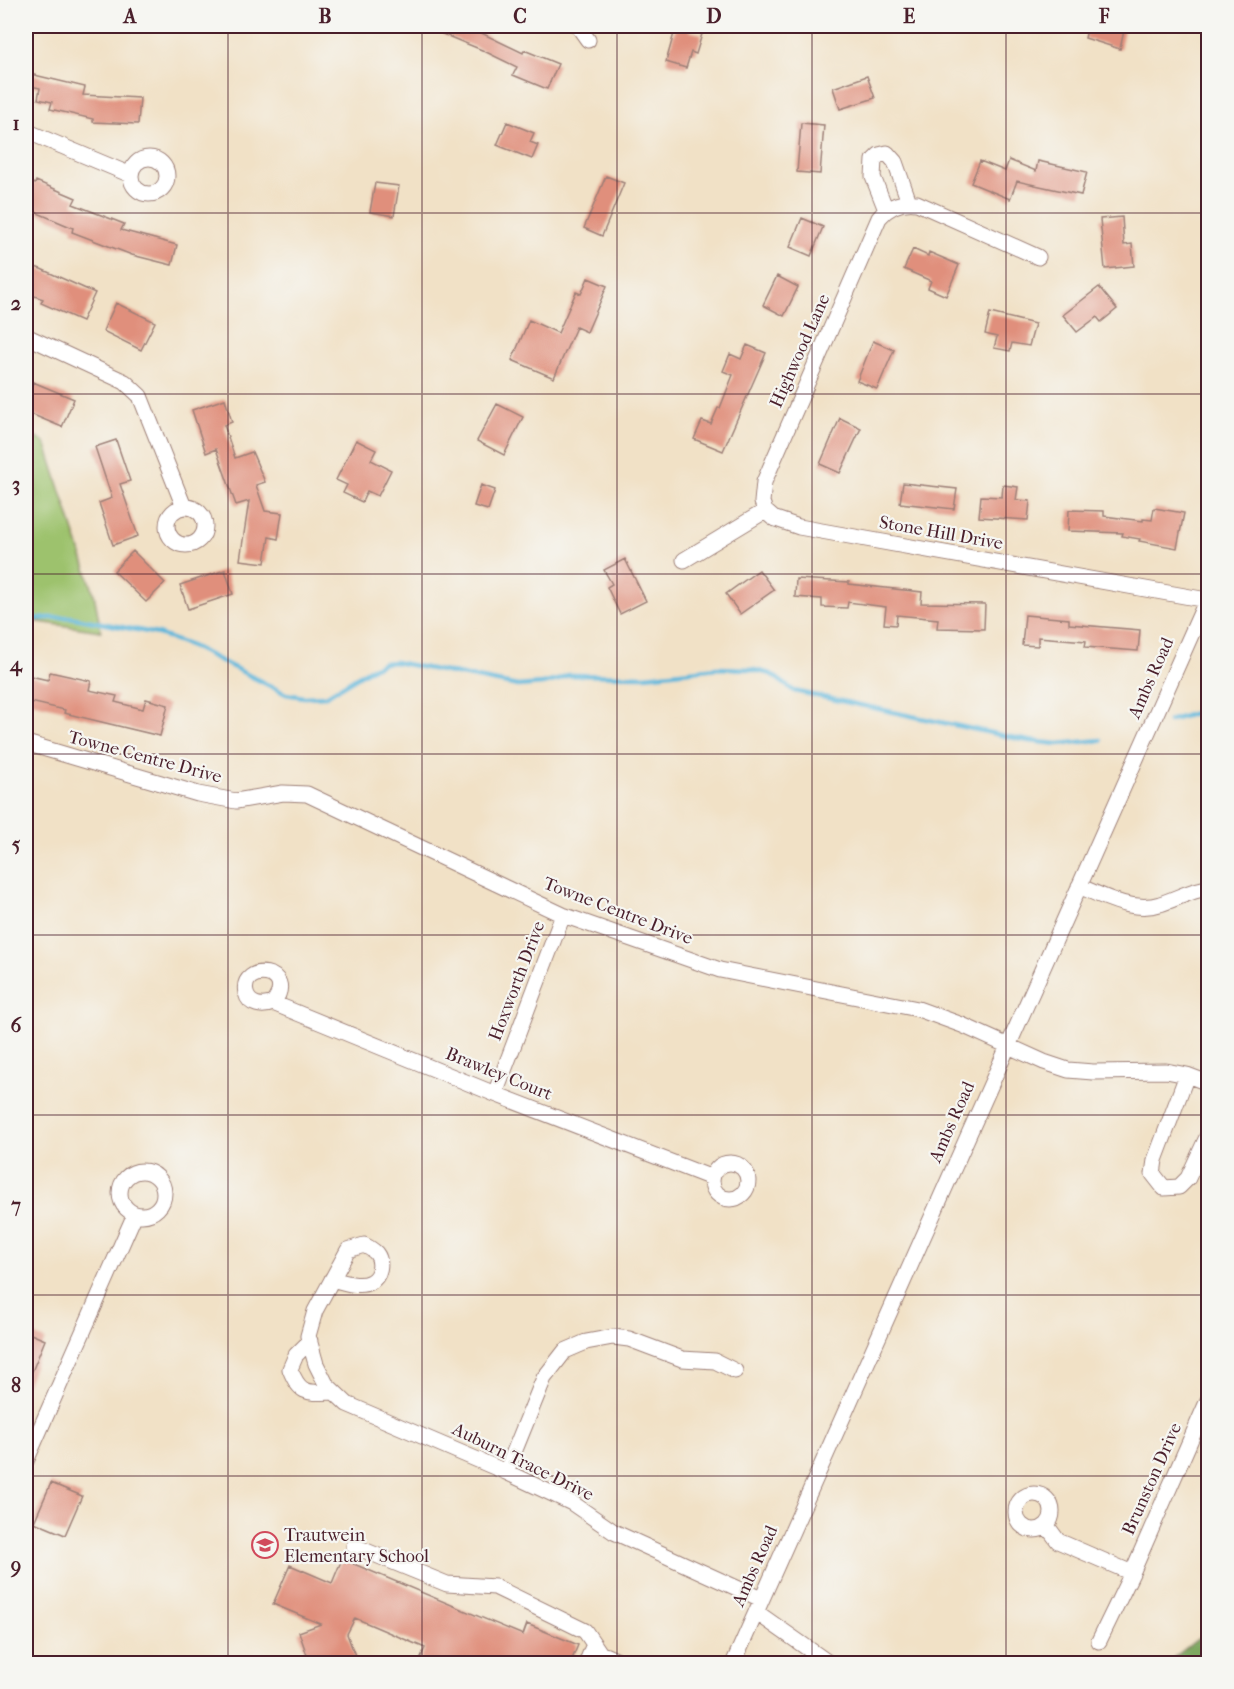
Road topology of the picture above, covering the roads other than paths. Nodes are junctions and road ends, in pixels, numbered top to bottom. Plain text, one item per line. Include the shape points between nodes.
1 (578, 26) edge
2 (588, 40) dead end
3 (26, 131) edge
4 (131, 175) dead end
5 (1038, 257) dead end
6 (26, 336) edge
7 (184, 507) dead end
8 (765, 511) junction
9 (684, 560) dead end
10 (1208, 599) edge
11 (26, 743) edge
12 (1078, 886) junction
13 (1209, 888) edge
14 (563, 915) junction
15 (273, 1003) dead end
16 (1008, 1046) junction
17 (1187, 1075) junction
18 (1209, 1083) edge
19 (495, 1094) junction
20 (1209, 1135) edge
21 (712, 1178) dead end
22 (135, 1214) dead end
23 (332, 1279) dead end
24 (310, 1341) junction
25 (735, 1371) dead end
26 (333, 1392) junction
27 (1209, 1400) edge
28 (26, 1461) edge
29 (506, 1472) junction
30 (1047, 1526) dead end
31 (354, 1546) dead end
32 (1132, 1574) junction
33 (758, 1605) junction
34 (1099, 1641) dead end
35 (594, 1644) junction
36 (586, 1664) edge
37 (625, 1664) edge
38 (733, 1664) edge
39 (830, 1664) edge

1 - 2 street
3 - 4 street
5 - 8 street, Highwood Lane via 917,203 898,205 879,218 764,482
6 - 7 street via 124,382 140,396
8 - 9 street
8 - 10 street, Stone Hill Drive via 799,527
10 - 12 street, Ambs Road
11 - 14 street, Towne Centre Drive via 198,794 236,801 283,793 307,794
12 - 13 street via 1137,906 1156,906
12 - 16 street, Ambs Road
14 - 16 street, Towne Centre Drive via 720,970 918,1009
14 - 19 street, Hoxworth Drive
15 - 19 street, Brawley Court
16 - 17 street, Towne Centre Drive via 1068,1070 1166,1071
16 - 33 street, Ambs Road
17 - 18 street, Towne Centre Drive
17 - 20 street via 1155,1160 1153,1174 1164,1188 1179,1187 1188,1178
19 - 21 street, Brawley Court
22 - 28 street
23 - 24 street, Auburn Trace Drive via 315,1311
24 - 26 street, Auburn Trace Drive via 316,1364
24 - 26 street, Auburn Trace Drive via 296,1355 290,1369 297,1386 308,1393
25 - 29 street via 715,1361 682,1359 629,1339 613,1337 586,1342 566,1351 544,1378
26 - 29 street, Auburn Trace Drive via 347,1404
27 - 32 street, Brunston Drive
29 - 33 street, Auburn Trace Drive via 572,1503 615,1532
30 - 32 street via 1058,1541
31 - 35 street via 447,1584 495,1587 585,1631
32 - 34 street, Brunston Drive
33 - 38 street, Ambs Road
33 - 39 street, Auburn Trace Drive
35 - 36 street
35 - 37 street via 600,1653

